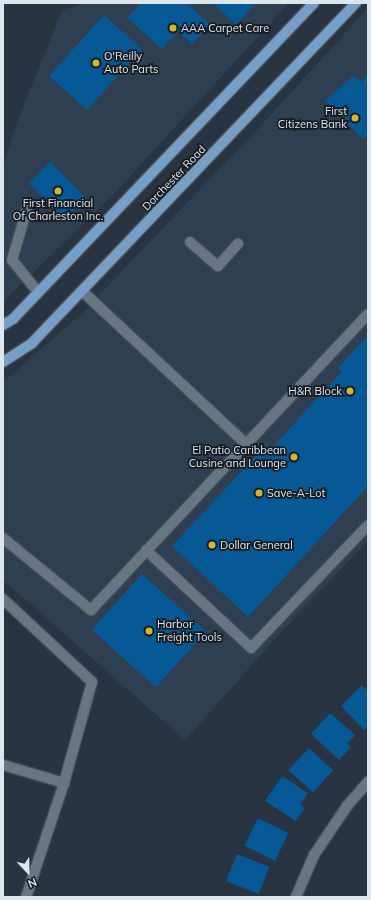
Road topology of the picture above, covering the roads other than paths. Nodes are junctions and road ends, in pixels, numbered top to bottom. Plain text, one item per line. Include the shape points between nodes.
1 (314, 3) edge
2 (356, 3) edge
3 (27, 209) dead end
4 (190, 242) dead end
5 (238, 244) dead end
6 (82, 291) junction
7 (38, 292) junction
8 (368, 314) edge
9 (3, 325) edge
10 (3, 362) edge
11 (246, 444) junction
12 (368, 526) edge
13 (3, 538) edge
14 (146, 550) junction
15 (3, 599) edge
16 (3, 764) edge
17 (368, 782) edge
18 (64, 783) junction
19 (26, 897) edge
20 (296, 897) edge

1 - 7 main road, Dorchester Road
2 - 6 main road, Dorchester Road
3 - 7 street via 12,260
4 - 5 street via 218,266
6 - 10 main road, Dorchester Road via 32,343
6 - 11 street
7 - 9 main road, Dorchester Road
8 - 11 street
11 - 14 street
12 - 14 street via 251,648
13 - 14 street via 91,610
15 - 18 street via 92,682
16 - 18 street
17 - 20 street via 347,806 314,855
18 - 19 street

